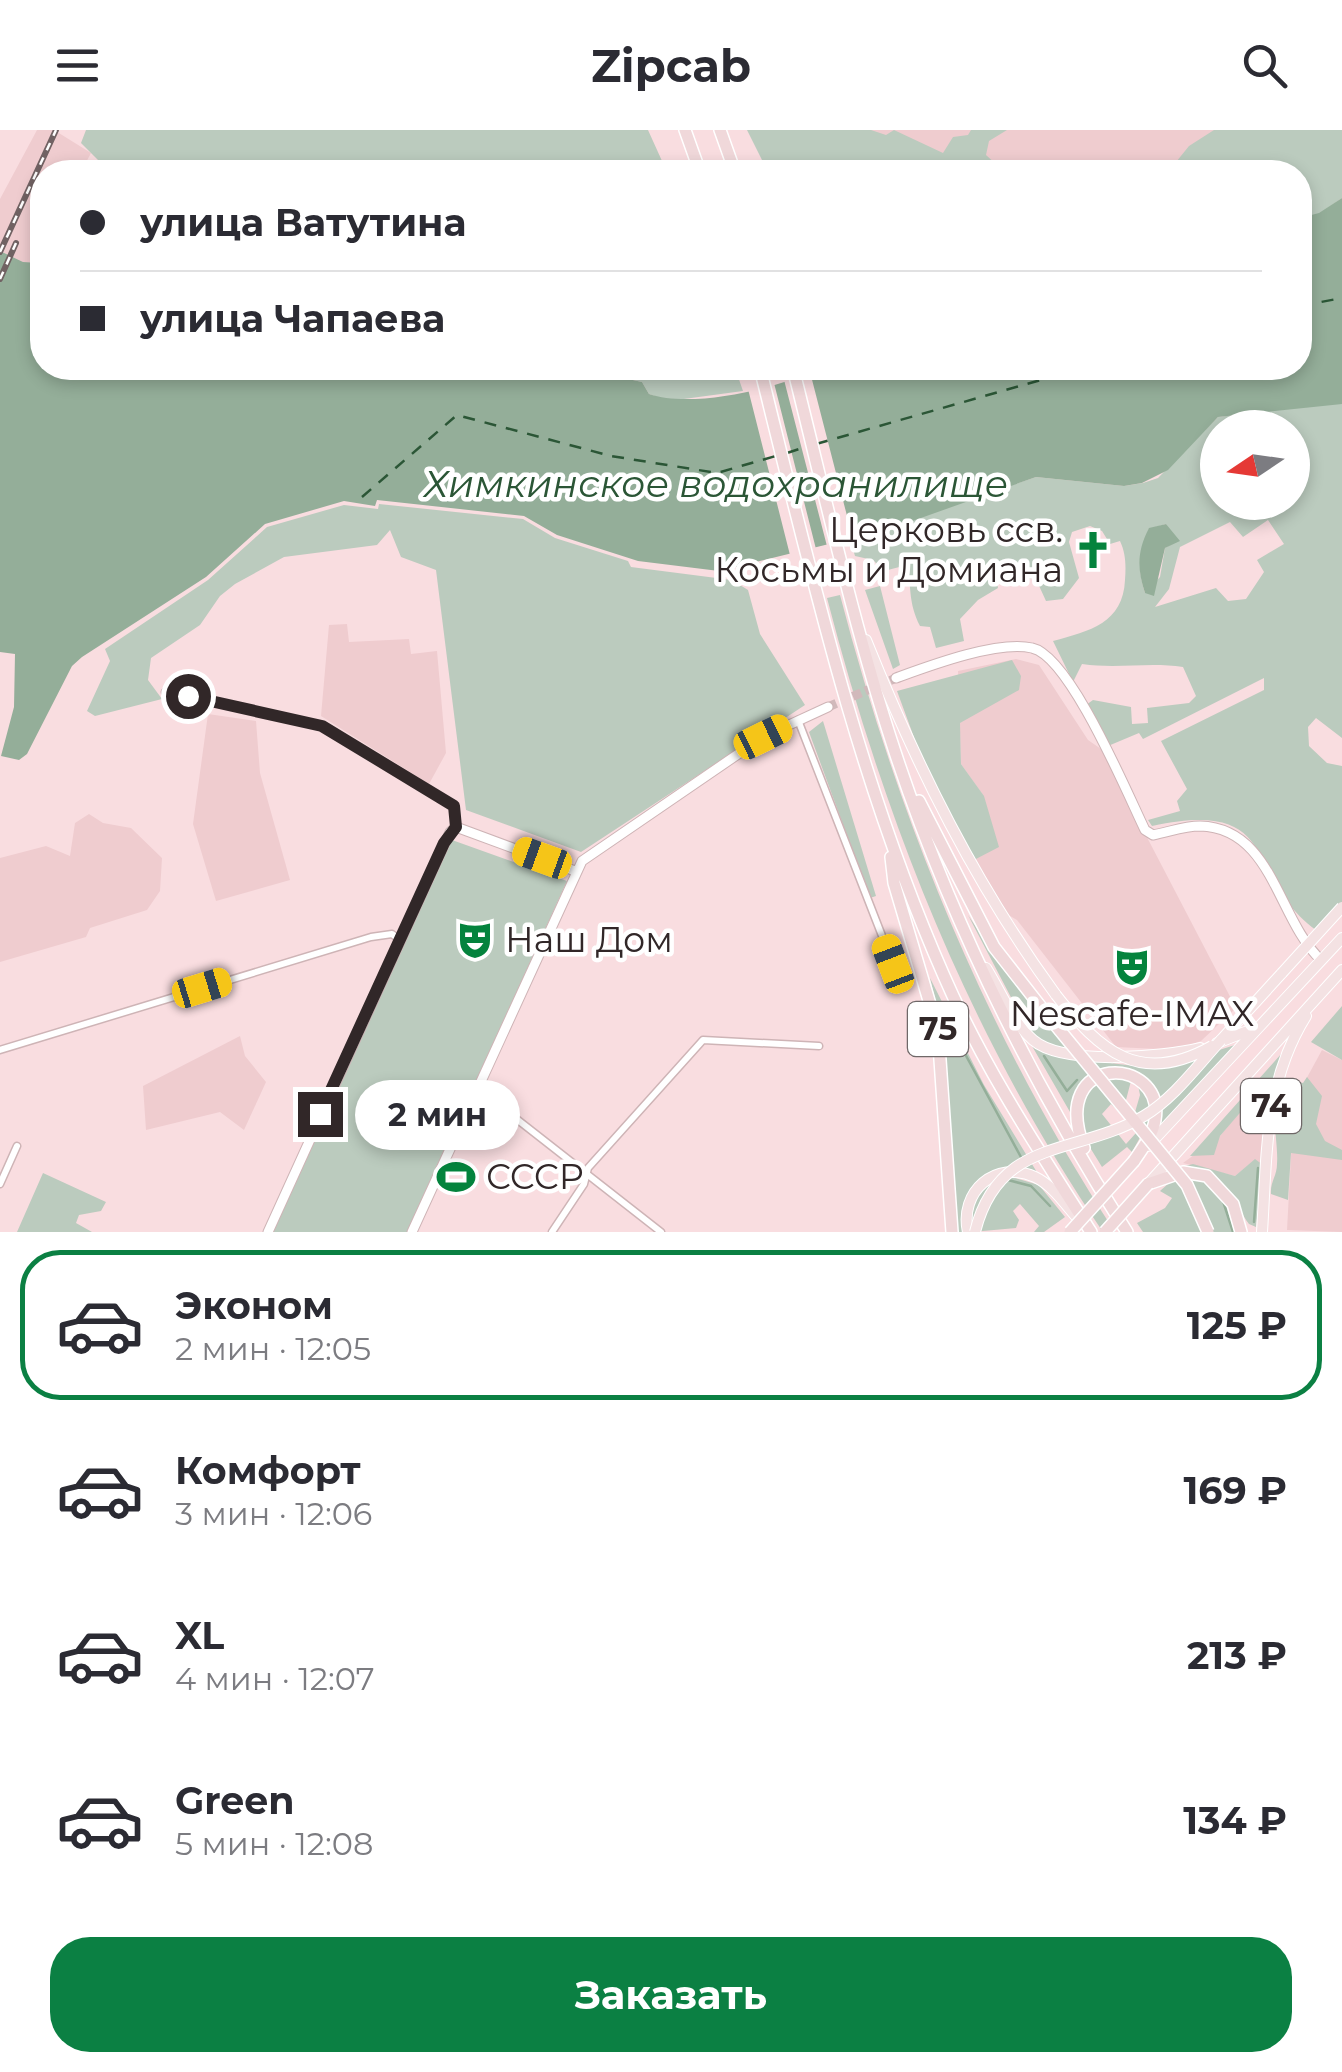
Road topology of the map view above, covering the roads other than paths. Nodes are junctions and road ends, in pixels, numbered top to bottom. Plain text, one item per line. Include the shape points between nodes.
1 (685, 130) edge
2 (720, 130) edge
3 (696, 160) edge
4 (731, 160) edge
5 (763, 380) edge
6 (796, 380) edge
7 (855, 612) junction
8 (896, 678) tunnel mouth
9 (165, 692) dead end
10 (828, 708) tunnel mouth
11 (798, 720) junction
12 (893, 746) junction
13 (456, 827) junction
14 (888, 833) junction
15 (575, 871) junction
16 (1342, 907) edge
17 (960, 924) junction
18 (1342, 938) edge
19 (400, 940) junction
20 (1321, 960) junction
21 (893, 964) dead end
22 (1342, 970) edge
23 (1322, 992) junction
24 (1258, 1027) junction
25 (1221, 1040) junction
26 (819, 1046) dead end
27 (0, 1050) edge
28 (477, 1088) junction
29 (17, 1146) dead end
30 (1134, 1161) junction
31 (587, 1174) junction
32 (0, 1184) edge
33 (1148, 1184) junction
34 (1100, 1190) junction
35 (554, 1230) edge
36 (268, 1232) edge
37 (412, 1232) edge
38 (662, 1232) edge
39 (952, 1232) edge
40 (971, 1232) edge
41 (1070, 1232) edge
42 (1090, 1232) edge
43 (1105, 1232) edge
44 (1128, 1232) edge
45 (1208, 1232) edge
46 (1241, 1232) edge
47 (1262, 1232) edge

1 - 3 highway
2 - 4 highway
5 - 14 highway via 816,594
6 - 7 highway
7 - 12 highway
7 - 25 main road, bridge via 957,843 1012,935 1070,1012 1105,1047 1132,1061 1187,1059
8 - 20 street via 1009,647 1044,653 1082,707 1146,830 1153,835 1211,827 1241,838 1259,857 1301,939
9 - 13 street via 303,720 342,736 454,806
10 - 11 street
11 - 15 street via 591,852
11 - 21 street
12 - 17 highway
12 - 45 highway, bridge via 994,947 1187,1185
13 - 15 street
13 - 19 street
14 - 39 highway, 75 via 894,884 938,1031
14 - 42 highway via 976,1042
15 - 28 street
16 - 25 main road, bridge
17 - 24 main road via 1028,1035 1045,1048 1166,1055
17 - 34 highway via 1007,1026
18 - 20 main road
19 - 27 street via 371,936
19 - 36 street
20 - 24 main road
22 - 23 main road
23 - 33 main road
23 - 47 main road, 74 via 1287,1048 1273,1087
24 - 30 main road
25 - 40 main road, bridge via 1147,1114 1054,1146 1012,1169
26 - 31 street via 703,1040
28 - 31 street
28 - 37 street
29 - 32 street
30 - 34 highway via 1155,1120 1150,1092 1128,1074 1096,1077 1080,1092 1074,1112
30 - 41 highway, bridge
31 - 35 street
31 - 38 street
33 - 43 highway, bridge
33 - 46 highway via 1183,1172 1207,1176 1233,1204
34 - 44 highway
40 - 42 main road via 966,1208 978,1186 1013,1172 1052,1189

